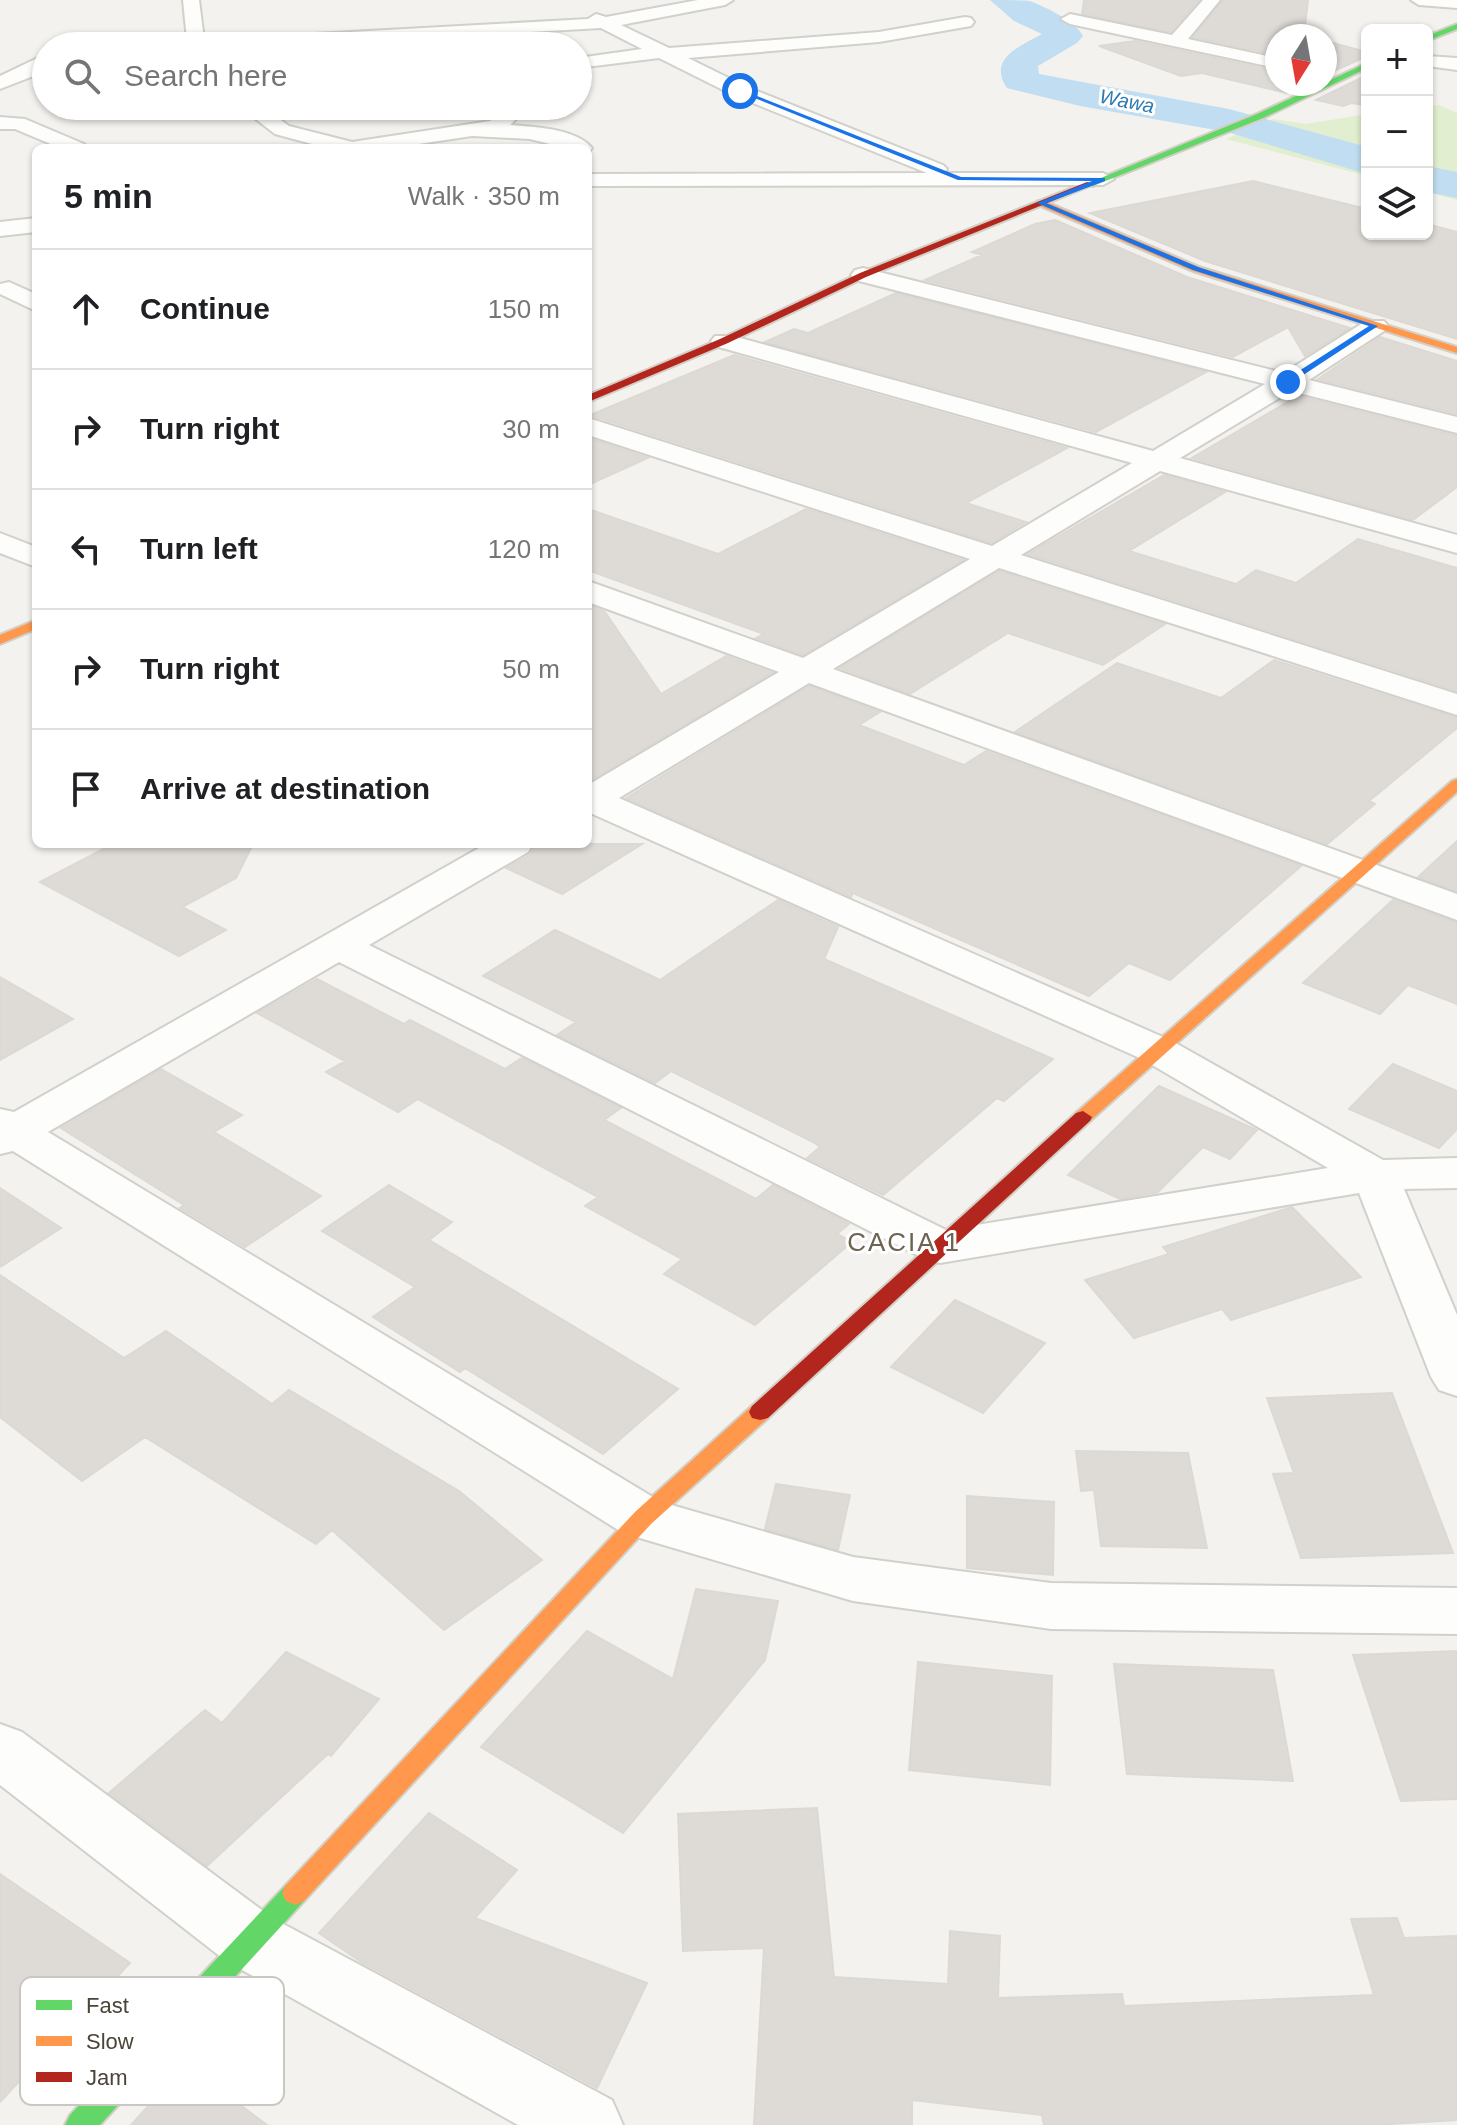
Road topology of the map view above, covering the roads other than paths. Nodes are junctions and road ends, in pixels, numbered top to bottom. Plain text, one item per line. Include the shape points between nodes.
1 (725, 0) edge
2 (1212, 0) edge
3 (1419, 0) edge
4 (1457, 3) edge
5 (565, 5) dead end
6 (197, 10) edge
7 (1070, 19) dead end
8 (318, 20) dead end
9 (965, 22) dead end
10 (604, 23) junction
11 (1457, 26) edge
12 (196, 32) edge
13 (430, 32) joint
14 (1433, 36) edge
15 (1177, 40) junction
16 (663, 53) junction
17 (1265, 60) edge
18 (592, 61) edge
19 (1433, 62) edge
20 (1457, 64) edge
21 (1361, 67) edge
22 (32, 68) edge
23 (1337, 74) edge
24 (0, 83) edge
25 (1296, 96) edge
26 (268, 120) edge
27 (505, 120) edge
28 (0, 123) edge
29 (474, 130) junction
30 (68, 144) edge
31 (336, 144) edge
32 (378, 144) edge
33 (575, 144) edge
34 (960, 179) junction
35 (1103, 179) junction
36 (594, 180) edge
37 (1041, 203) junction
38 (32, 225) edge
39 (0, 229) edge
40 (863, 275) junction
41 (3, 289) edge
42 (32, 302) edge
43 (1375, 326) junction
44 (724, 341) junction
45 (1457, 350) edge
46 (1288, 382) junction
47 (592, 397) edge
48 (1457, 425) edge
49 (592, 427) edge
50 (1157, 461) junction
51 (0, 542) edge
52 (1457, 544) edge
53 (32, 556) edge
54 (996, 557) junction
55 (592, 592) edge
56 (32, 626) edge
57 (0, 640) edge
58 (806, 670) junction
59 (1457, 705) edge
60 (1457, 784) edge
61 (592, 797) edge
62 (592, 800) edge
63 (507, 848) edge
64 (1358, 872) junction
65 (1457, 908) edge
66 (338, 945) junction
67 (1157, 1050) junction
68 (5, 1132) edge
69 (1457, 1173) edge
70 (1375, 1175) junction
71 (940, 1247) junction
72 (1457, 1377) edge
73 (643, 1518) junction
74 (1457, 1611) edge
75 (0, 1750) edge
76 (250, 1940) junction
77 (216, 1977) edge
78 (98, 2105) edge
79 (80, 2125) edge
80 (587, 2125) edge

1 - 10 street
2 - 15 street
3 - 4 street
5 - 10 street
6 - 12 street
7 - 15 street
8 - 13 street
9 - 16 street via 879,37
10 - 13 street
10 - 16 street
11 - 14 street
15 - 17 street
16 - 18 street
16 - 34 street via 740,91
19 - 20 street
21 - 23 street
22 - 24 street
25 - 35 street via 1260,116
26 - 31 street via 282,130
27 - 29 street
28 - 30 street via 18,123
29 - 32 street
29 - 33 street via 539,134
34 - 35 street
34 - 36 street
35 - 37 street
37 - 40 street
37 - 43 street via 1196,269
38 - 39 street
40 - 44 street
40 - 46 street
41 - 42 street
43 - 45 street
43 - 46 street
44 - 47 street
44 - 50 street
46 - 48 street
46 - 50 street
49 - 54 street
50 - 52 street
50 - 54 street
51 - 53 street
54 - 58 street
54 - 59 street
55 - 58 street
56 - 57 street
58 - 61 street
58 - 64 street
60 - 64 street
62 - 67 street
63 - 66 street
64 - 65 street
64 - 67 street
66 - 68 street
66 - 71 street
67 - 70 street
67 - 71 street
68 - 73 street
69 - 70 street
70 - 71 street
70 - 72 street
71 - 73 street
73 - 74 street via 853,1579 1051,1606
73 - 76 street
75 - 76 street
76 - 77 street
76 - 80 street
78 - 79 street

